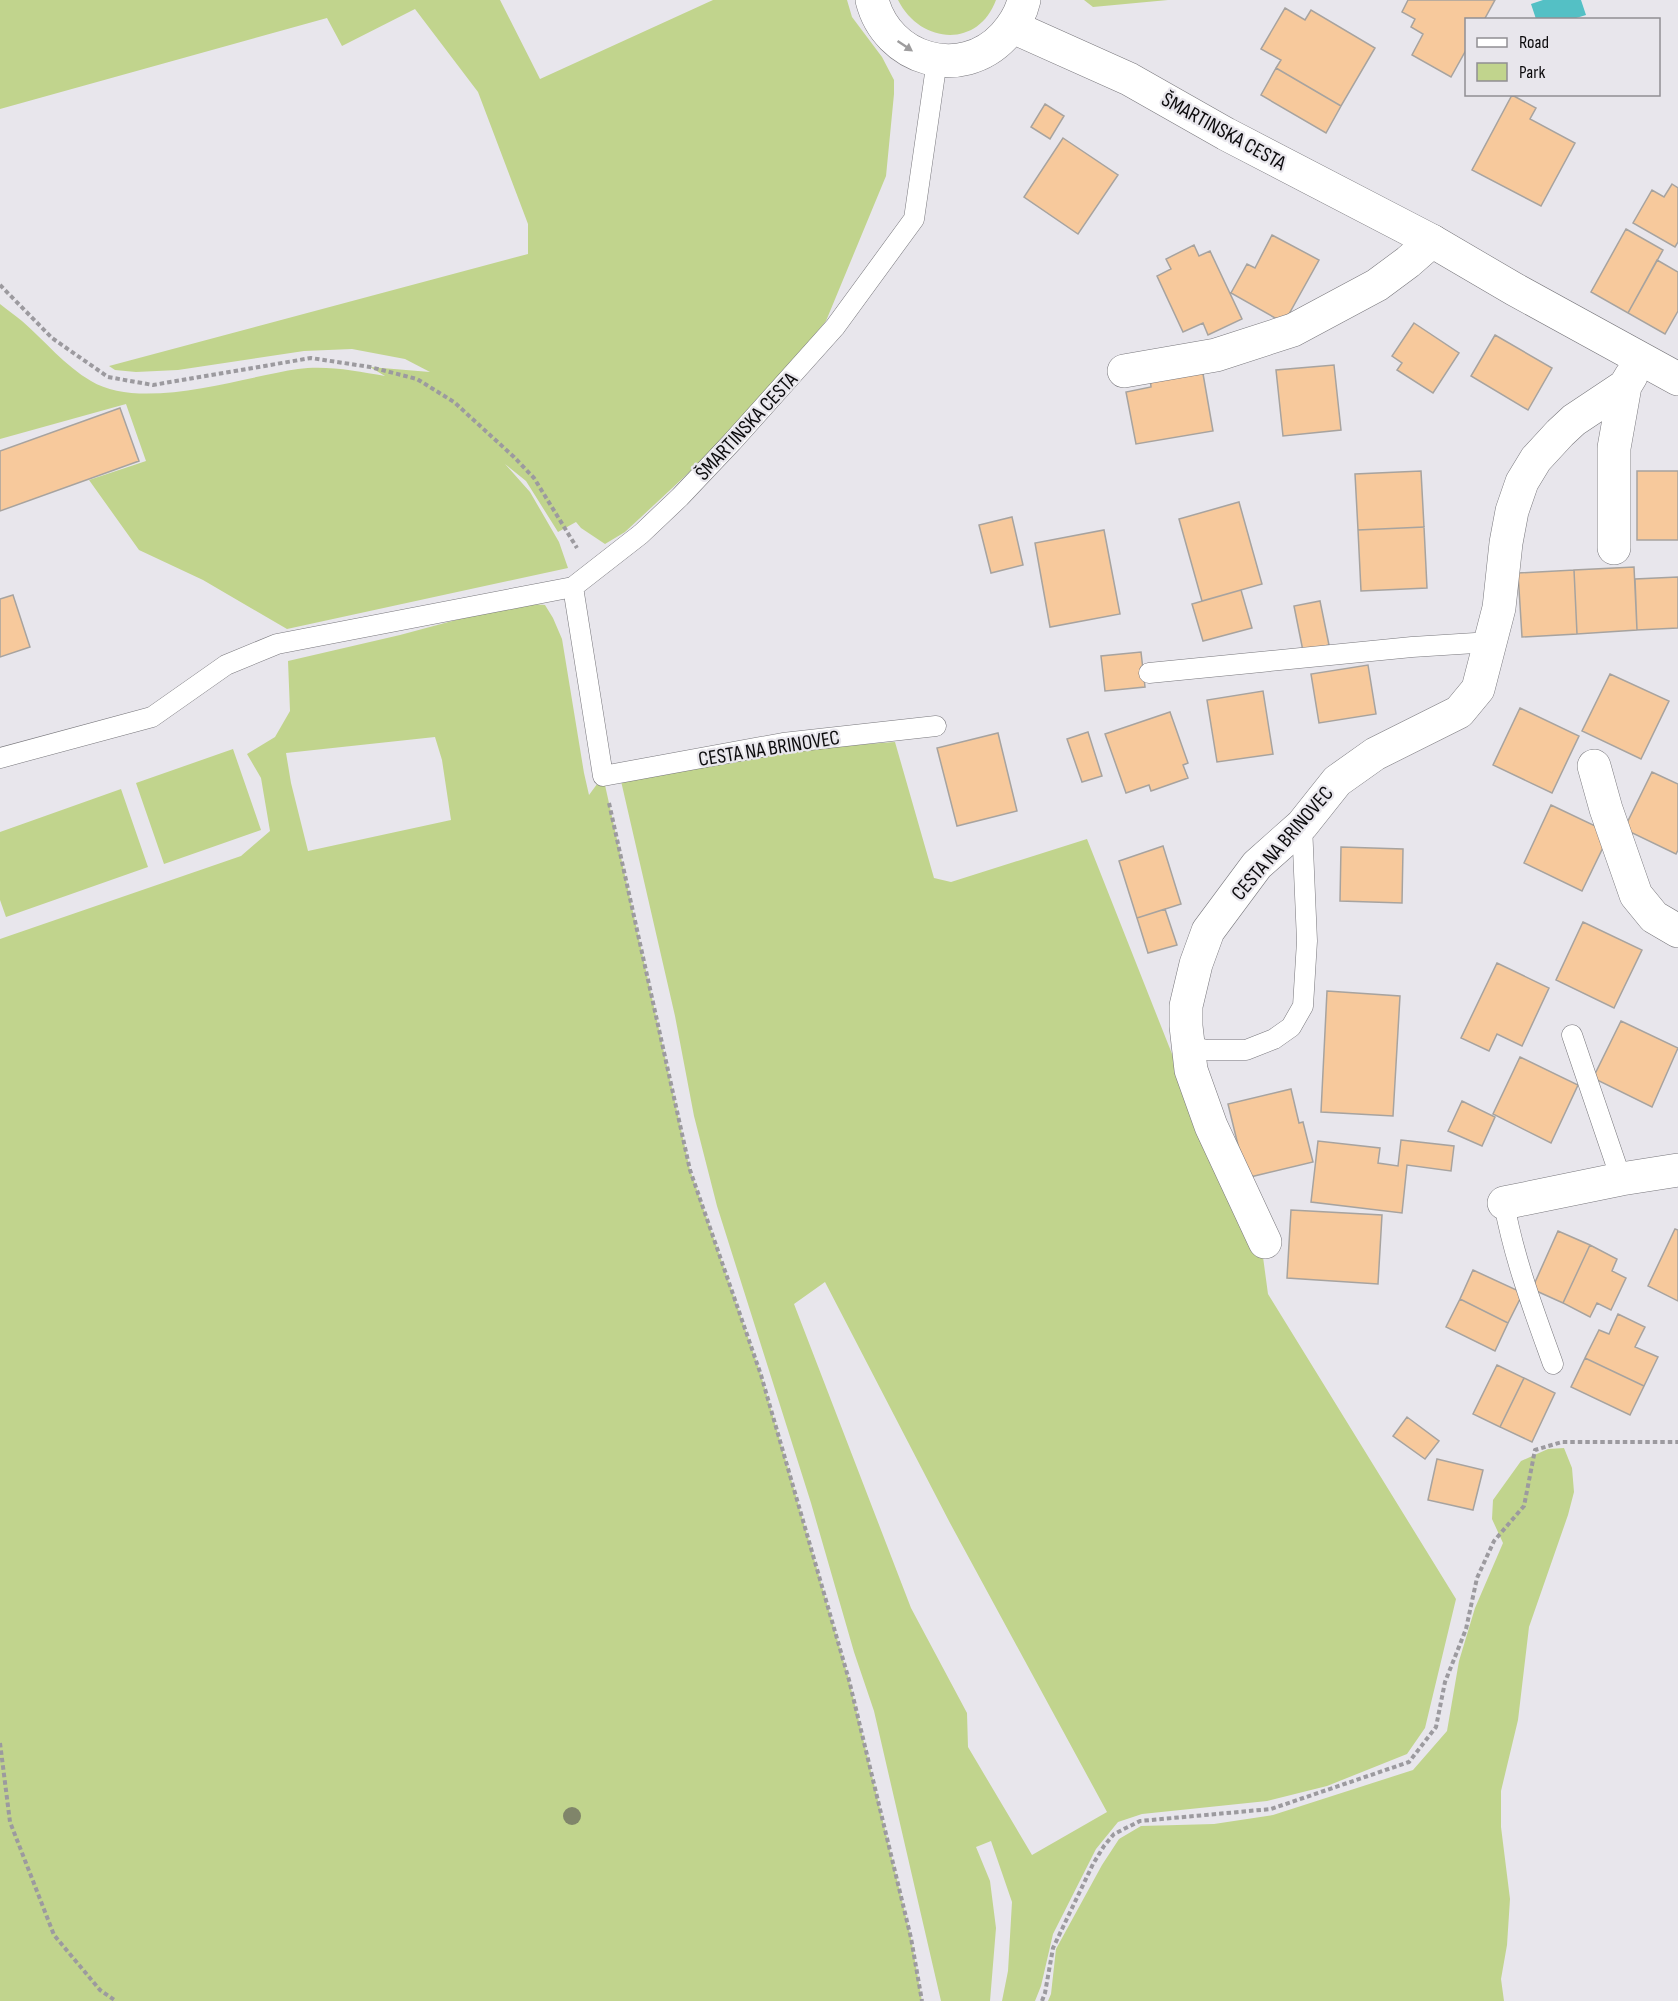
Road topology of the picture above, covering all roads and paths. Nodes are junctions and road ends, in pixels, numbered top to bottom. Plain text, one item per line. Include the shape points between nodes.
1 (872, 0) edge
2 (1018, 13) edge
3 (937, 60) junction
4 (1432, 242) junction
5 (0, 285) edge
6 (1124, 370) dead end
7 (1634, 373) junction
8 (1678, 379) edge
9 (1614, 548) dead end
10 (591, 572) junction
11 (573, 587) junction
12 (1491, 642) junction
13 (1149, 673) dead end
14 (936, 726) dead end
15 (0, 758) edge
16 (1594, 766) dead end
17 (603, 776) junction
18 (1302, 825) junction
19 (1678, 932) edge
20 (1572, 1035) dead end
21 (1188, 1046) junction
22 (1678, 1170) edge
23 (1621, 1179) junction
24 (1504, 1203) joint
25 (1265, 1242) dead end
26 (1553, 1364) dead end
27 (1678, 1442) edge
28 (0, 1743) edge
29 (116, 2001) edge
30 (922, 2001) edge
31 (1042, 2001) edge

1 -> 3 street via 883,26 900,45
2 - 3 street via 995,45 973,57
2 - 4 street, ŠMARTINSKA CESTA via 1226,134
3 - 10 lane, ŠMARTINSKA CESTA via 914,219 835,327 747,427 641,534
4 - 6 street via 1377,285 1293,330 1216,355
4 - 7 street, ŠMARTINSKA CESTA via 1514,290
5 - 10 path via 52,338 108,377 153,385 311,358 417,379 454,402 534,478
7 - 8 street, ŠMARTINSKA CESTA
7 - 9 street via 1614,448
7 - 12 street, CESTA NA BRINOVEC via 1560,433 1536,459 1522,482 1512,511
10 - 11 lane, ŠMARTINSKA CESTA
11 - 15 lane via 277,644 226,665 152,717
11 - 17 lane
12 - 13 lane
12 - 18 street, CESTA NA BRINOVEC via 1478,689 1459,712 1375,754 1337,781
14 - 17 lane, CESTA NA BRINOVEC via 783,743
16 - 19 street via 1636,895 1654,917
17 - 30 path via 690,1170 761,1375 849,1680 911,1938
18 - 21 street, CESTA NA BRINOVEC via 1257,865 1208,931 1186,1006
18 - 21 lane via 1307,942 1303,1006 1291,1027 1246,1050
20 - 23 lane
21 - 25 street, CESTA NA BRINOVEC via 1191,1070 1211,1126
22 - 23 street
23 - 24 street
24 - 26 lane via 1526,1291
27 - 31 path via 1562,1442 1535,1450 1524,1506 1494,1541 1477,1578 1466,1629 1445,1682 1436,1727 1409,1762 1271,1809 1140,1821 1114,1834 1093,1864 1053,1948
28 - 29 path via 10,1821 54,1935 100,1990

